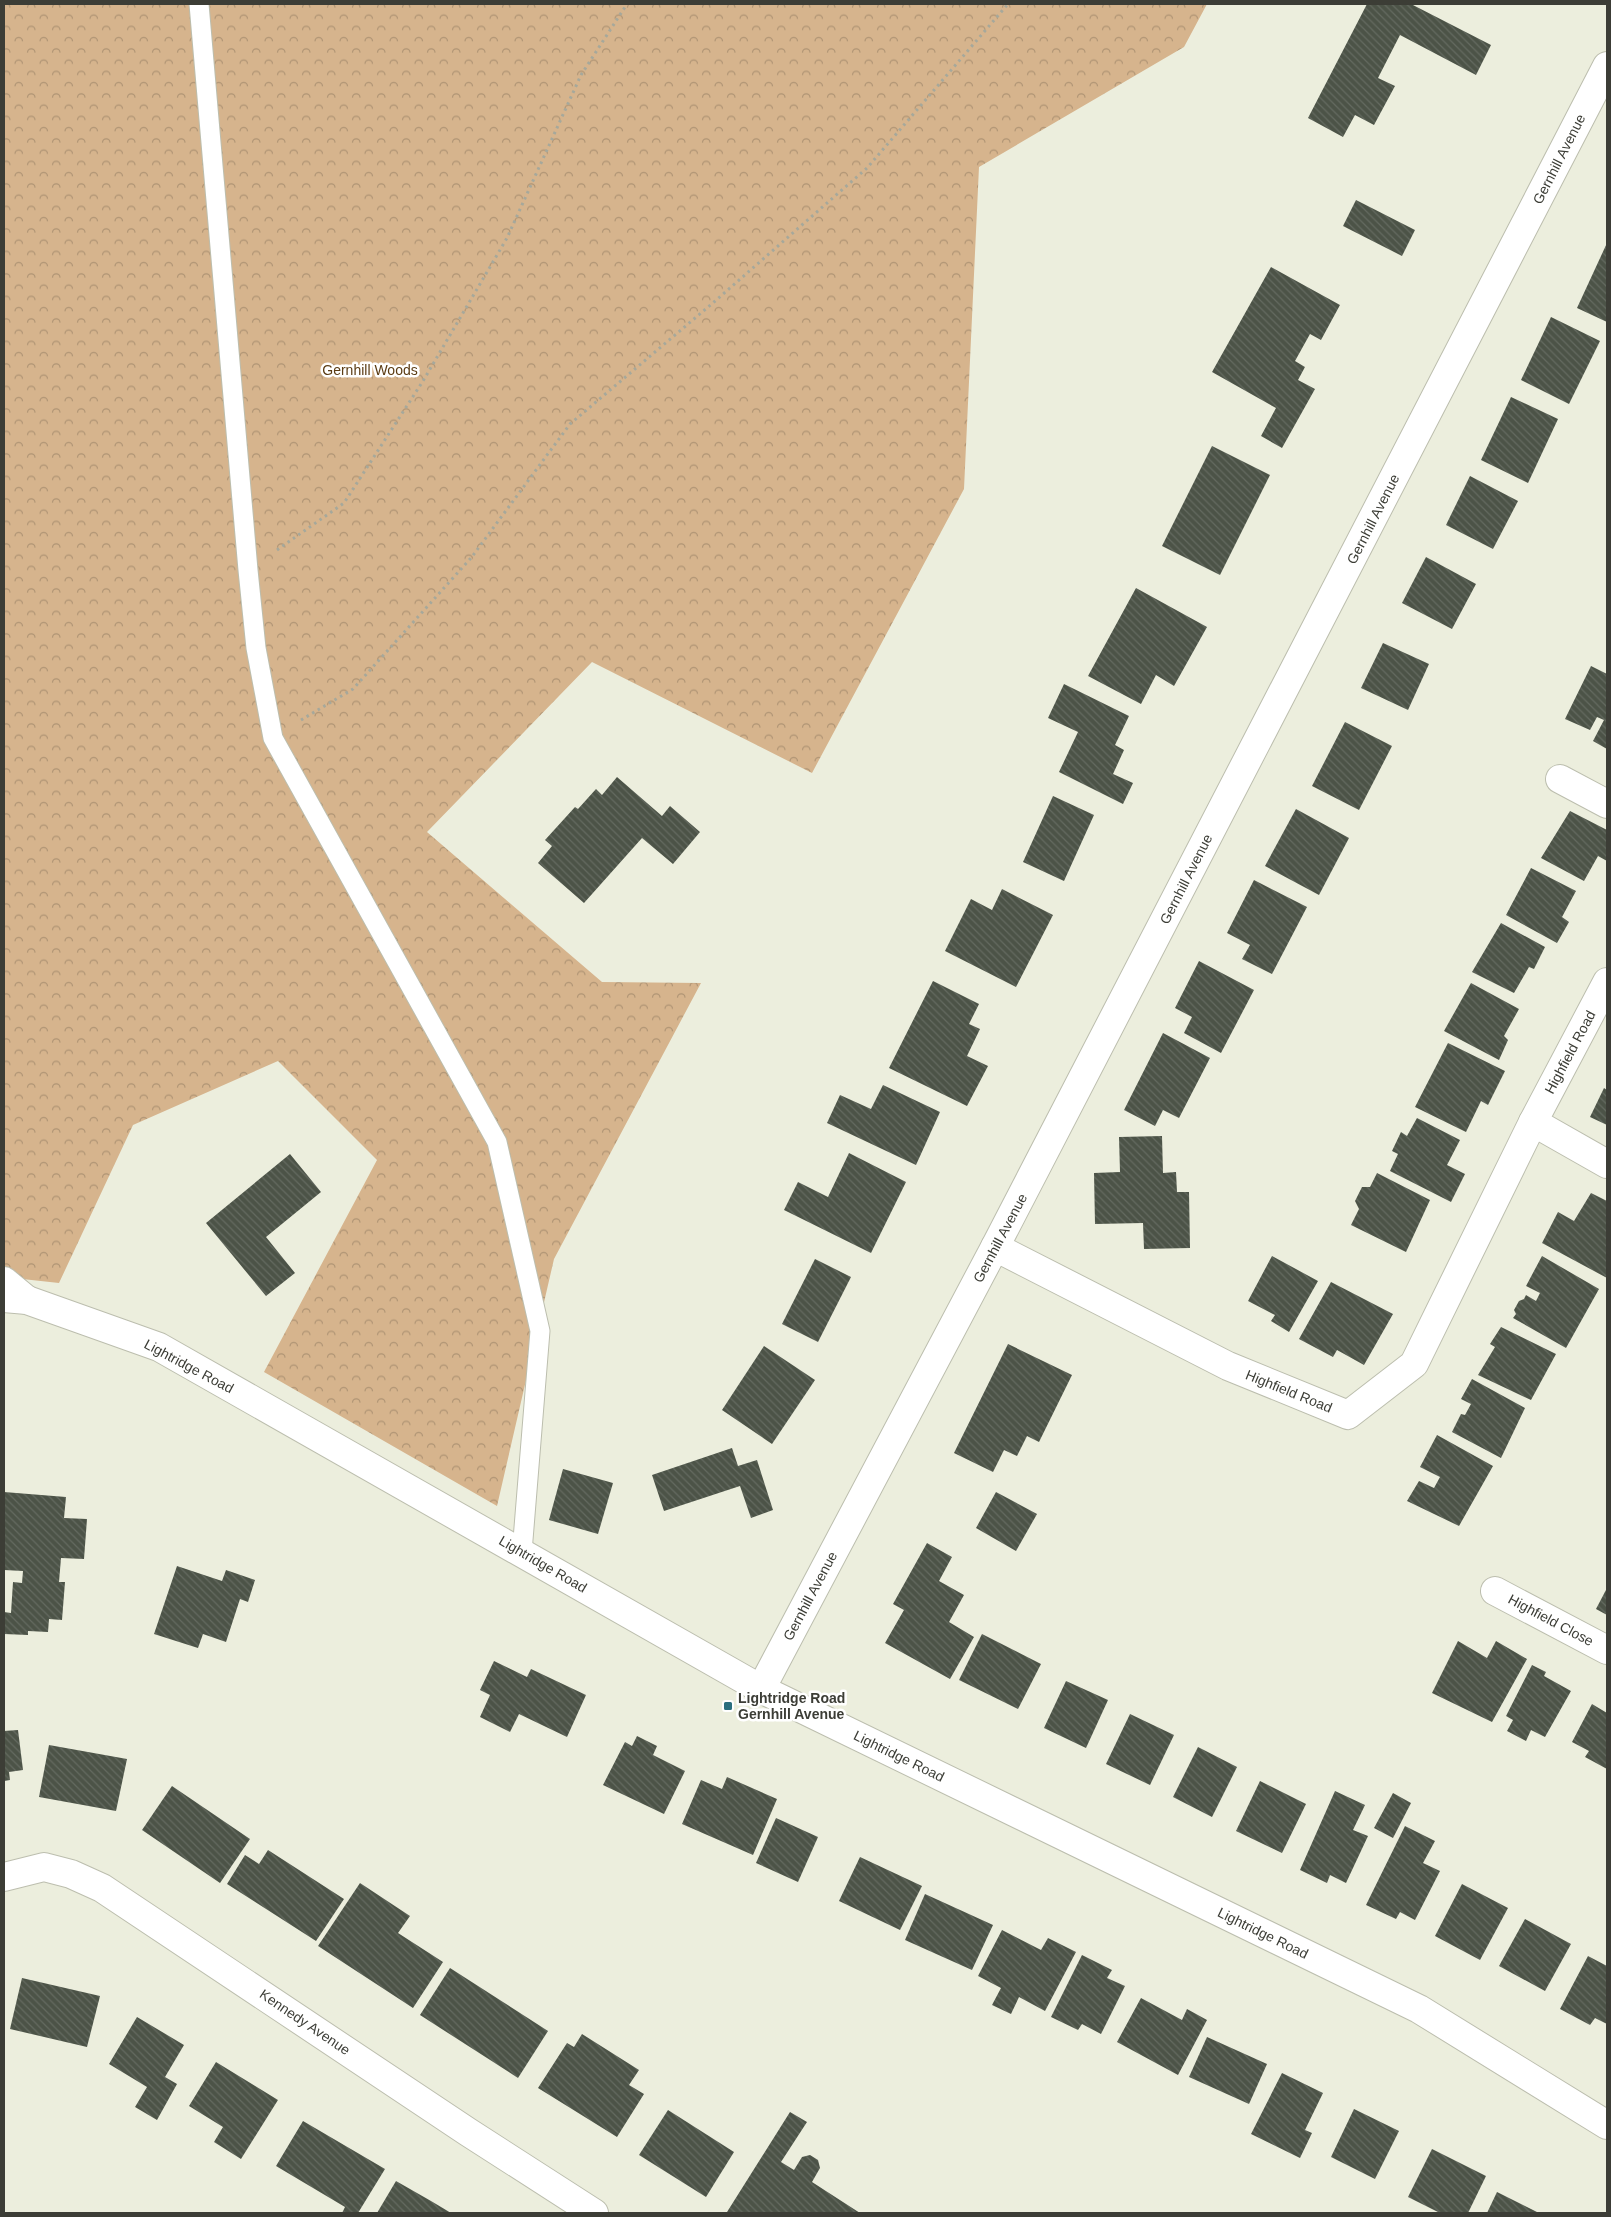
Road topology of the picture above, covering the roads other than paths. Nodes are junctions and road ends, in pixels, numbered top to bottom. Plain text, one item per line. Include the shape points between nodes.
1 (200, 4) edge
2 (1607, 66) edge
3 (1560, 779) dead end
4 (1607, 804) edge
5 (1607, 982) edge
6 (1533, 1122) junction
7 (1607, 1164) edge
8 (996, 1247) junction
9 (4, 1281) edge
10 (15, 1299) edge
11 (522, 1552) junction
12 (1495, 1591) dead end
13 (1607, 1650) edge
14 (761, 1689) junction
15 (4, 1877) edge
16 (1607, 2125) edge
17 (594, 2213) edge

1 - 11 lane via 248,570 256,648 273,738 497,1142 540,1331
2 - 8 street, Gernhill Avenue
3 - 4 street
5 - 6 street, Highfield Road
6 - 7 street
6 - 8 street, Highfield Road via 1414,1364 1348,1415 1228,1366
8 - 14 street, Gernhill Avenue
9 - 10 street, Lightridge Road
10 - 11 street, Lightridge Road via 159,1347
11 - 14 street, Lightridge Road
12 - 13 street, Highfield Close
14 - 16 street, Lightridge Road via 1419,2009
15 - 17 street, Kennedy Avenue via 44,1867 72,1874 102,1888

